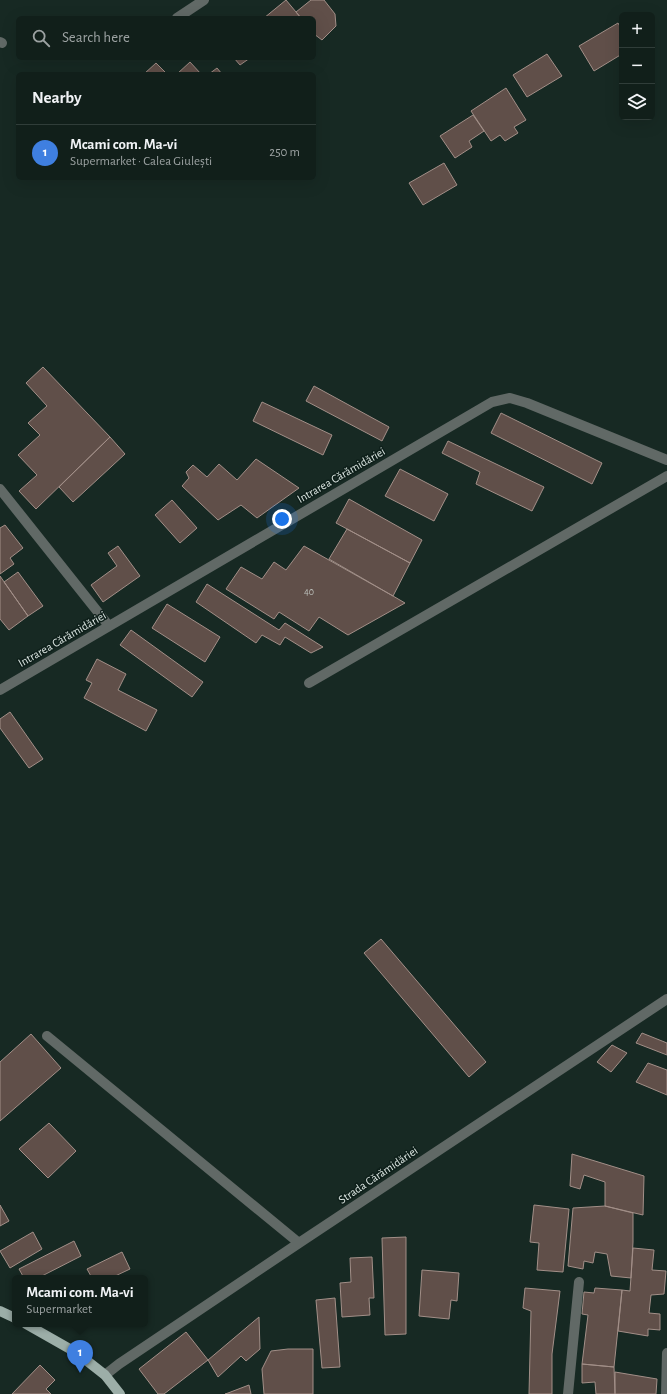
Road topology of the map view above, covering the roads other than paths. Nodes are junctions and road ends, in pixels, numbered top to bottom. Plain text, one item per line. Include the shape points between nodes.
1 (204, 0) edge
2 (180, 16) edge
3 (667, 460) edge
4 (667, 476) edge
5 (0, 489) edge
6 (109, 626) junction
7 (309, 683) dead end
8 (0, 690) edge
9 (667, 999) edge
10 (47, 1036) dead end
11 (299, 1243) junction
12 (580, 1282) dead end
13 (0, 1311) edge
14 (12, 1317) edge
15 (31, 1327) edge
16 (667, 1353) edge
17 (105, 1375) junction
18 (120, 1394) edge
19 (568, 1394) edge
20 (666, 1394) edge

1 - 2 street
3 - 6 street, Intrarea Cărămidăriei via 527,403 510,398 492,402
4 - 7 street
5 - 6 street
6 - 8 street, Intrarea Cărămidăriei
9 - 11 street, Strada Cărămidăriei
10 - 11 street
11 - 17 street, Strada Cărămidăriei
12 - 19 street
13 - 14 main road
15 - 17 main road via 77,1353
16 - 20 street
17 - 18 main road

